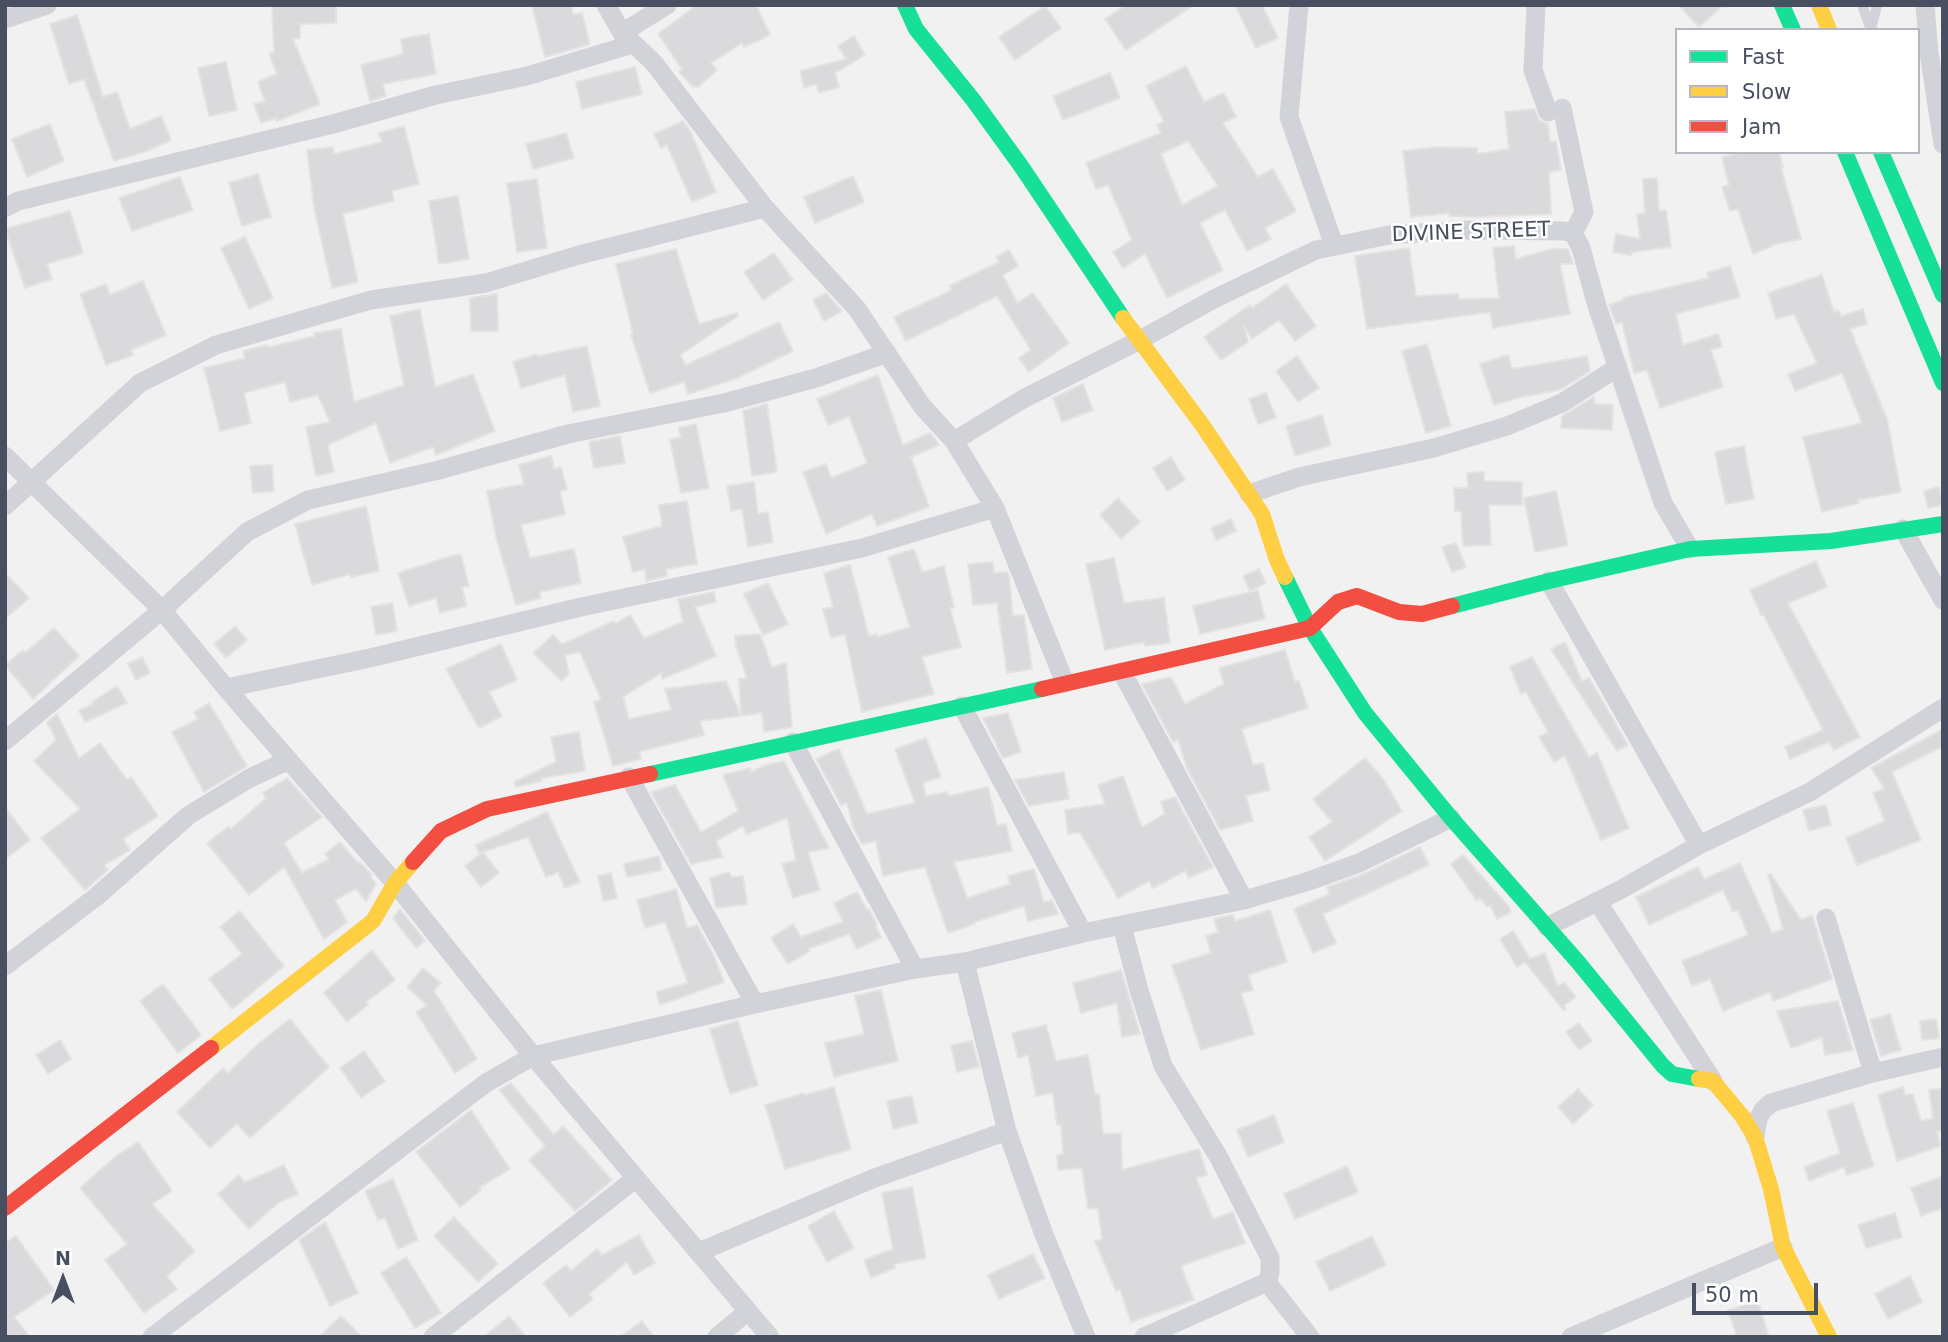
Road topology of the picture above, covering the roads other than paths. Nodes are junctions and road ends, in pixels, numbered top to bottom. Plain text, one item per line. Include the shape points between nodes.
1 (47, 5) edge
2 (606, 5) edge
3 (667, 5) edge
4 (1299, 5) edge
5 (1536, 5) edge
6 (1782, 5) edge
7 (1819, 5) edge
8 (1862, 5) edge
9 (1877, 5) edge
10 (1925, 5) edge
11 (913, 8) edge
12 (5, 19) edge
13 (1792, 28) edge
14 (1828, 28) edge
15 (1870, 28) edge
16 (1871, 28) edge
17 (628, 38) junction
18 (1930, 53) edge
19 (1943, 144) edge
20 (1846, 154) edge
21 (1882, 154) edge
22 (5, 208) edge
23 (765, 208) junction
24 (1573, 233) junction
25 (1334, 245) junction
26 (1943, 295) edge
27 (1138, 341) junction
28 (887, 353) junction
29 (1618, 367) junction
30 (1943, 383) edge
31 (954, 441) junction
32 (5, 456) edge
33 (33, 482) junction
34 (1249, 494) junction
35 (5, 506) edge
36 (995, 508) junction
37 (1943, 524) edge
38 (1903, 529) junction
39 (1690, 549) junction
40 (1549, 581) junction
41 (1943, 600) edge
42 (162, 610) junction
43 (1310, 628) junction
44 (1122, 672) junction
45 (1065, 683) junction
46 (226, 688) junction
47 (962, 706) junction
48 (1943, 708) edge
49 (5, 741) edge
50 (793, 742) junction
51 (289, 760) junction
52 (629, 777) junction
53 (1451, 818) junction
54 (1699, 845) junction
55 (395, 883) junction
56 (1244, 900) junction
57 (1597, 901) junction
58 (1826, 918) dead end
59 (1122, 926) junction
60 (1547, 927) junction
61 (1083, 933) junction
62 (965, 962) junction
63 (5, 966) edge
64 (915, 970) junction
65 (755, 1004) junction
66 (533, 1056) junction
67 (1943, 1057) edge
68 (1873, 1073) junction
69 (1713, 1081) junction
70 (1006, 1131) junction
71 (1755, 1137) junction
72 (635, 1180) junction
73 (5, 1208) edge
74 (1783, 1247) junction
75 (699, 1252) junction
76 (1267, 1282) junction
77 (748, 1311) junction
78 (152, 1337) edge
79 (433, 1337) edge
80 (717, 1337) edge
81 (770, 1337) edge
82 (1086, 1337) edge
83 (1144, 1337) edge
84 (1310, 1337) edge
85 (1571, 1337) edge
86 (1829, 1337) edge

1 - 12 street
2 - 17 street
3 - 17 street
4 - 25 street via 1289,117
5 - 24 street via 1533,70 1555,110 1584,212
6 - 13 main road
7 - 14 main road
8 - 15 lane
9 - 16 lane
10 - 18 street
11 - 27 main road via 916,29 1021,166
17 - 22 street via 527,76 436,95
17 - 23 street via 653,62
18 - 19 street
20 - 30 main road
21 - 26 main road
23 - 28 street via 857,309
23 - 33 street via 486,283 371,300 216,345 140,383
24 - 25 street, DIVINE STREET via 1466,230 1389,235
24 - 29 street, DIVINE STREET
25 - 27 street, DIVINE STREET via 1262,275
27 - 31 street, DIVINE STREET via 1023,399
27 - 34 main road
28 - 31 street via 922,406
28 - 42 street via 816,378 724,402 568,434 307,500 247,532
29 - 34 street via 1562,403 1507,426 1434,448 1299,477
29 - 39 street, DIVINE STREET via 1663,503
31 - 36 street
32 - 33 street
33 - 35 street
33 - 42 street
34 - 43 main road via 1262,514 1277,561
36 - 45 street
36 - 46 street via 862,548
37 - 38 main road
38 - 39 main road via 1831,541
38 - 41 street
39 - 40 main road
40 - 43 main road via 1422,614 1399,612 1357,597 1338,602
40 - 54 street
42 - 46 street
42 - 49 street
43 - 44 main road
43 - 53 main road via 1365,713
44 - 45 main road
44 - 56 street
45 - 47 main road
46 - 51 street
47 - 50 main road
47 - 61 street
48 - 54 street via 1810,792
50 - 52 main road
50 - 64 street
51 - 55 street
51 - 63 street via 190,815 96,897
52 - 55 main road via 487,809 441,831
52 - 65 street
53 - 56 street via 1359,863
53 - 60 main road
54 - 57 street
55 - 66 street
55 - 73 main road via 373,921
56 - 59 street
57 - 60 street
57 - 69 street
58 - 68 street
59 - 61 street
59 - 76 street via 1163,1066 1218,1156 1270,1258
60 - 69 main road via 1662,1066 1672,1074
61 - 62 street
62 - 64 street
62 - 70 street
64 - 65 street
65 - 66 street
66 - 72 street
66 - 78 street via 486,1083
67 - 68 street
68 - 71 street via 1771,1103 1758,1119
69 - 71 main road
70 - 75 street via 872,1179
70 - 82 street
71 - 74 main road
72 - 75 street
72 - 79 street
74 - 85 street
74 - 86 main road
75 - 77 street
76 - 83 street
76 - 84 street
77 - 80 street
77 - 81 street

